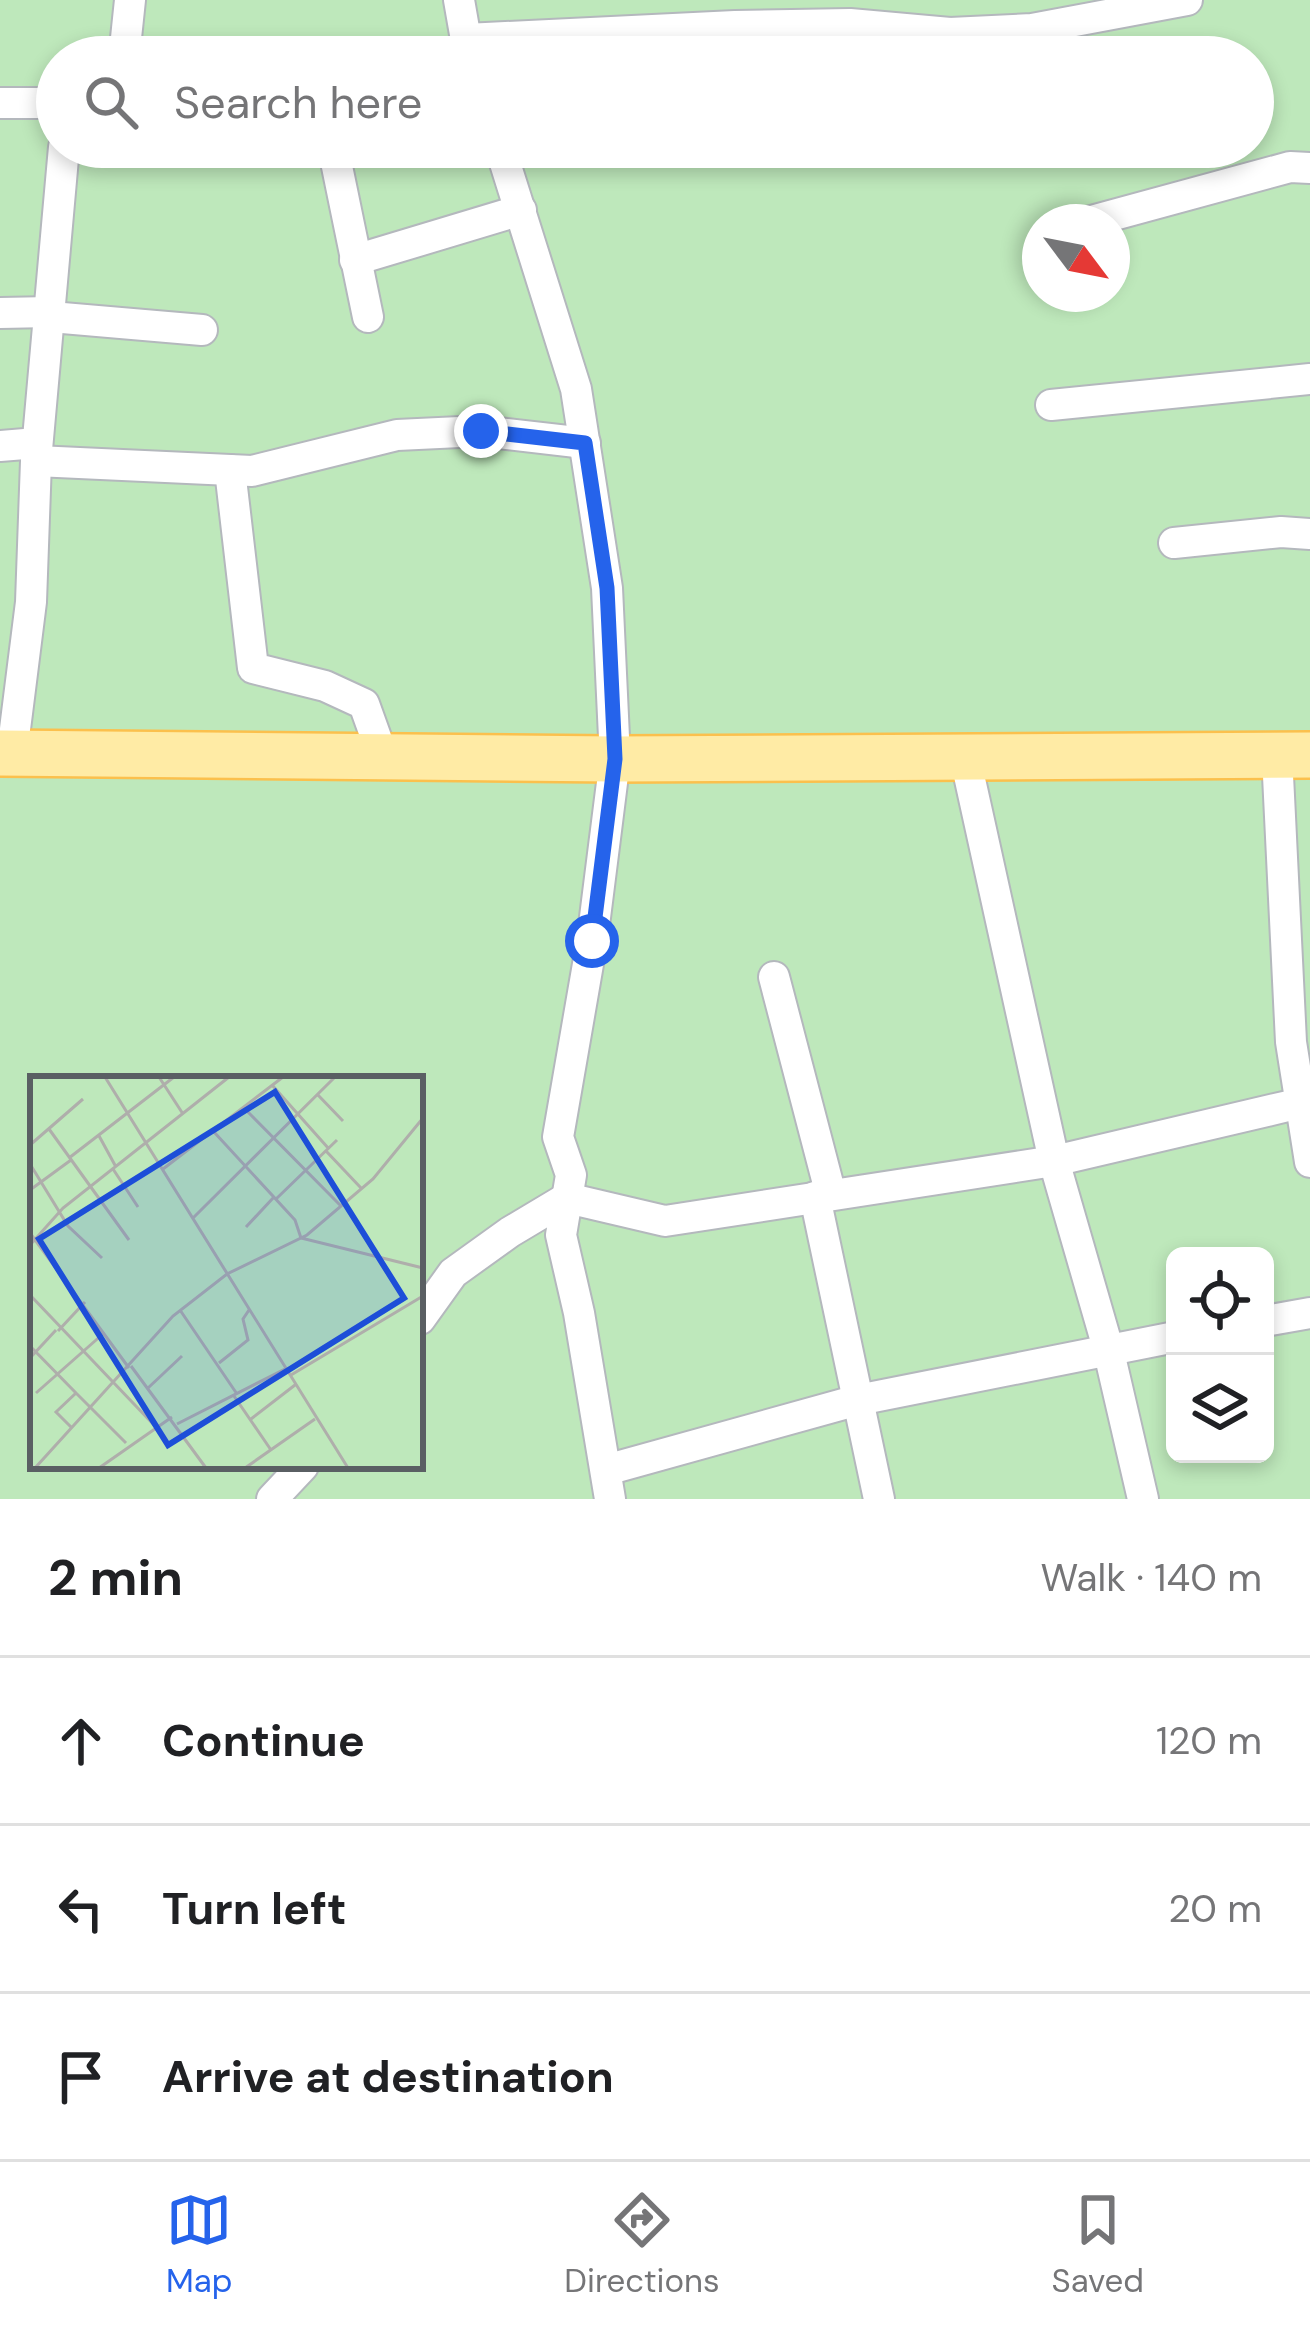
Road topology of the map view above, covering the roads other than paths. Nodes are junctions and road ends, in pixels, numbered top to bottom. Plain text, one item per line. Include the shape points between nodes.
1 (130, 0) edge
2 (459, 0) edge
3 (1186, 0) edge
4 (693, 14) edge
5 (886, 14) edge
6 (126, 36) edge
7 (465, 36) edge
8 (563, 36) edge
9 (36, 103) edge
10 (0, 104) edge
11 (62, 168) edge
12 (337, 168) edge
13 (507, 168) edge
14 (1310, 168) edge
15 (521, 210) junction
16 (1130, 211) edge
17 (355, 260) junction
18 (0, 313) edge
19 (51, 314) junction
20 (368, 317) dead end
21 (202, 330) dead end
22 (1310, 379) edge
23 (1051, 405) dead end
24 (585, 443) junction
25 (0, 446) edge
26 (36, 452) junction
27 (230, 470) junction
28 (1310, 534) edge
29 (1174, 543) dead end
30 (16, 589) edge
31 (6, 753) edge
32 (1294, 755) edge
33 (383, 757) junction
34 (965, 757) junction
35 (615, 759) junction
36 (773, 976) dead end
37 (1303, 1094) edge
38 (1054, 1161) junction
39 (1310, 1162) edge
40 (823, 1196) junction
41 (567, 1198) junction
42 (1310, 1313) edge
43 (423, 1315) edge
44 (1274, 1319) edge
45 (1166, 1338) edge
46 (1108, 1348) junction
47 (858, 1400) junction
48 (300, 1469) edge
49 (608, 1484) edge
50 (272, 1499) edge
51 (879, 1499) edge
52 (1143, 1499) edge

1 - 6 street
2 - 7 street
3 - 5 street via 1032,29 950,33
4 - 5 street via 850,24
4 - 8 street
9 - 10 street
11 - 19 street
12 - 17 street
13 - 15 street
14 - 16 street
15 - 17 street
15 - 24 street
17 - 20 street
18 - 19 street
19 - 21 street
19 - 26 street
22 - 23 street
24 - 27 street via 481,431 397,435
24 - 35 street via 607,588
25 - 26 street
26 - 27 street
26 - 30 street
27 - 33 street via 253,668 364,704
28 - 29 street
30 - 31 street
31 - 33 main road
32 - 34 main road
32 - 37 street via 1291,1042
33 - 35 main road
34 - 35 main road
34 - 38 street
35 - 41 street via 558,1137 571,1175
36 - 40 street
37 - 38 street via 1288,1106
37 - 39 street
38 - 40 street
38 - 46 street
40 - 41 street via 665,1221
40 - 47 street
41 - 43 street via 453,1273
41 - 49 street via 561,1235
42 - 44 street
45 - 46 street
46 - 47 street
46 - 52 street
47 - 49 street
47 - 51 street
48 - 50 street

